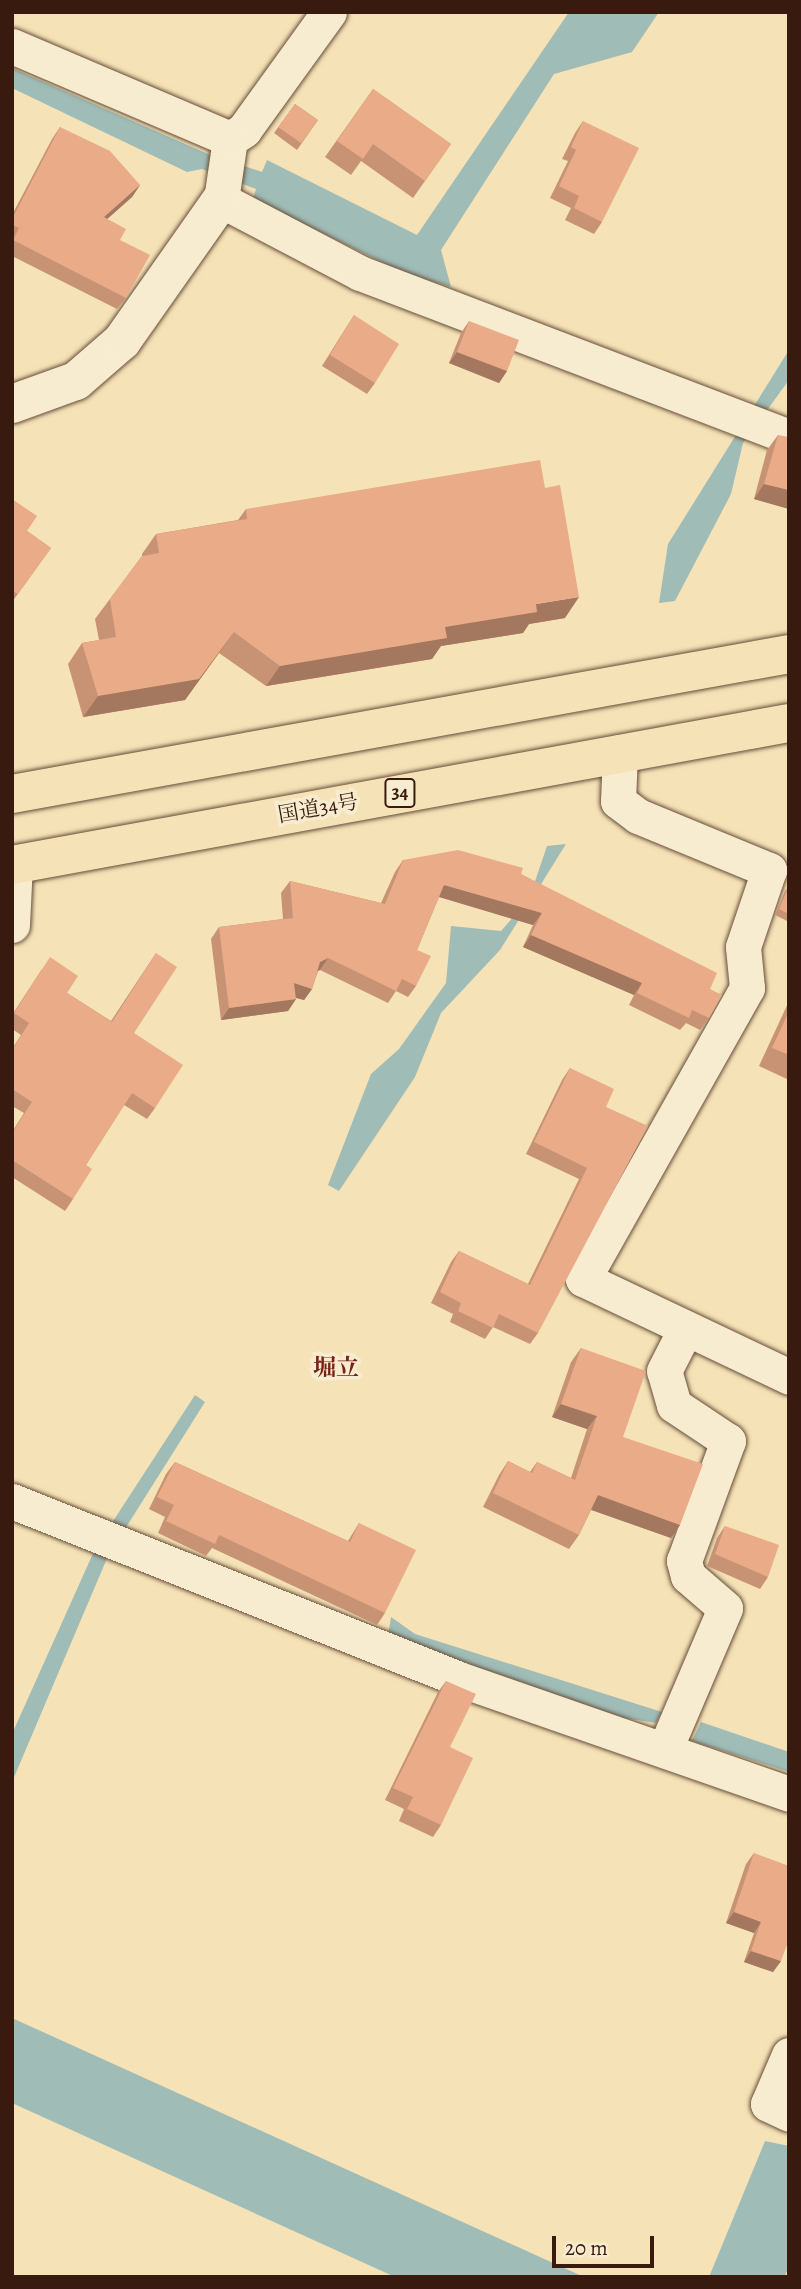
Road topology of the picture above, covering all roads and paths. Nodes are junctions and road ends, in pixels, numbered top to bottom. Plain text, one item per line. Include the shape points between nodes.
1 (330, 12) edge
2 (12, 47) edge
3 (226, 170) junction
4 (12, 404) edge
5 (781, 430) edge
6 (789, 654) edge
7 (789, 723) edge
8 (620, 752) junction
9 (12, 794) edge
10 (14, 864) edge
11 (12, 925) edge
12 (686, 1328) junction
13 (789, 1377) edge
14 (12, 1501) edge
15 (665, 1749) junction
16 (789, 1794) edge
17 (789, 2055) edge
18 (789, 2113) edge

1 - 3 street via 244,130
2 - 3 street
3 - 4 street via 121,341 76,381
3 - 5 street via 360,273 732,416
6 - 9 highway
7 - 8 highway, 国道34号 / 34
8 - 10 highway, 国道34号 / 34
8 - 12 street via 618,801 638,816 769,870 743,947 747,988 583,1279
10 - 11 street
12 - 13 street
12 - 15 street via 664,1371 674,1405 728,1441 684,1561 688,1576 725,1608
14 - 15 street via 456,1678
15 - 16 street
17 - 18 street via 768,2104

